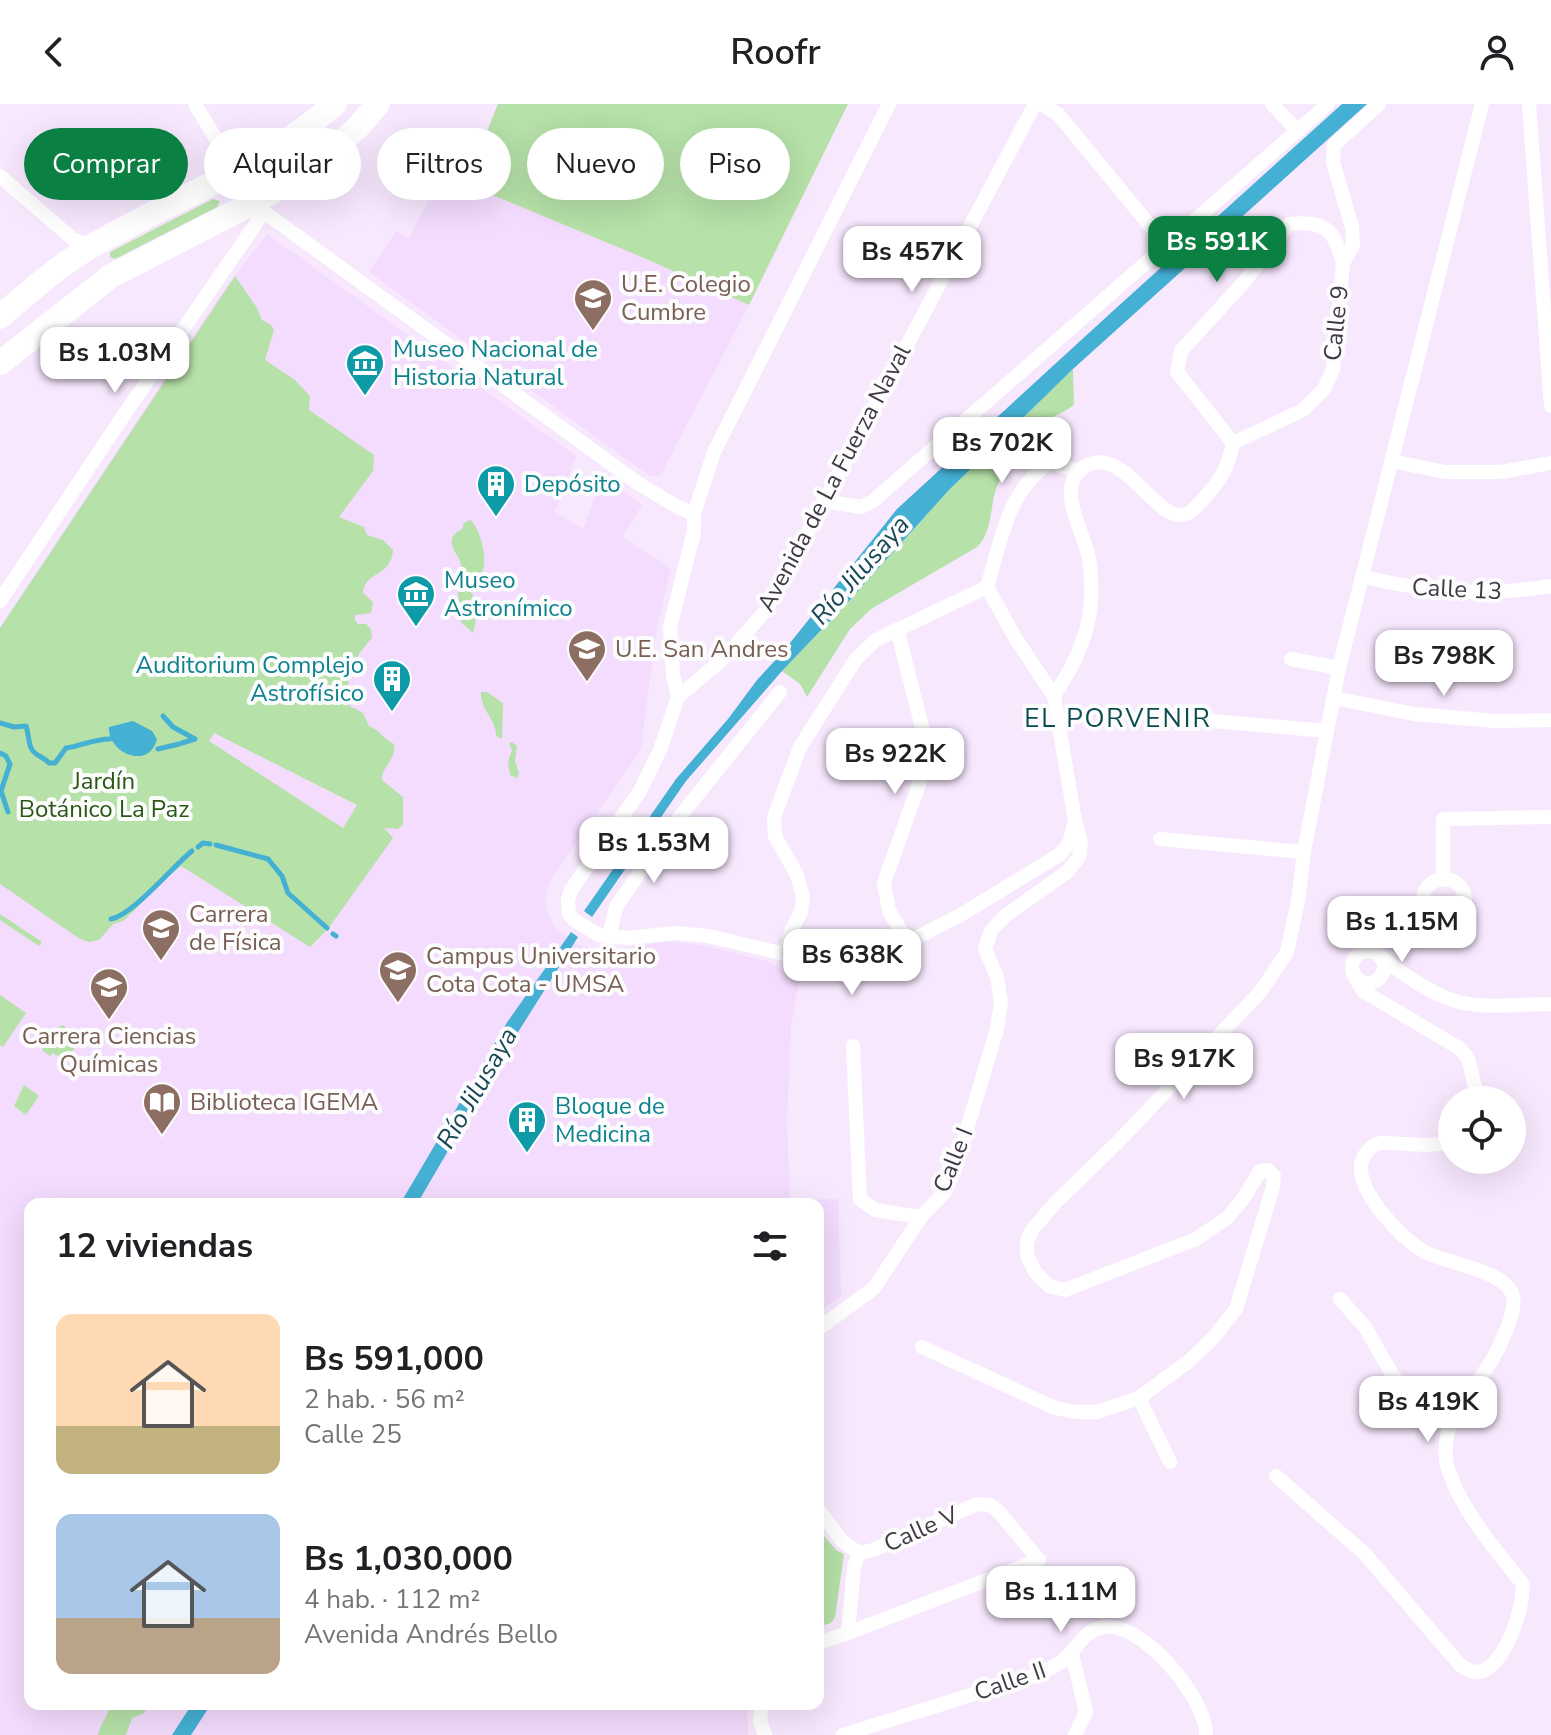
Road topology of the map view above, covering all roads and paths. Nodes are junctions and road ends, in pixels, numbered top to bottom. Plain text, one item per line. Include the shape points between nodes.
1 (195, 104) edge
2 (335, 104) edge
3 (378, 104) edge
4 (889, 104) edge
5 (1035, 104) edge
6 (1041, 104) edge
7 (1272, 104) edge
8 (1328, 104) edge
9 (1379, 104) edge
10 (1482, 104) edge
11 (1529, 104) edge
12 (209, 128) edge
13 (304, 128) edge
14 (1298, 131) junction
15 (0, 176) edge
16 (204, 187) edge
17 (257, 200) edge
18 (261, 207) junction
19 (1165, 244) junction
20 (91, 246) junction
21 (1343, 263) junction
22 (111, 276) junction
23 (0, 317) edge
24 (0, 363) edge
25 (1551, 406) edge
26 (1233, 443) junction
27 (1391, 461) junction
28 (1551, 463) edge
29 (1080, 471) junction
30 (823, 501) junction
31 (694, 514) junction
32 (1363, 577) junction
33 (1551, 586) edge
34 (987, 587) junction
35 (0, 601) edge
36 (897, 629) junction
37 (1291, 659) dead end
38 (1339, 668) junction
39 (780, 692) dead end
40 (1054, 696) junction
41 (678, 697) junction
42 (1334, 698) junction
43 (1178, 718) dead end
44 (1551, 720) edge
45 (1327, 731) junction
46 (1551, 817) edge
47 (1075, 821) junction
48 (1160, 839) dead end
49 (1304, 852) junction
50 (1443, 880) dead end
51 (609, 937) junction
52 (908, 942) junction
53 (785, 954) junction
54 (1378, 955) junction
55 (1401, 971) junction
56 (1353, 974) junction
57 (1382, 975) junction
58 (1381, 1001) junction
59 (1551, 1004) edge
60 (853, 1046) dead end
61 (1476, 1086) edge
62 (1438, 1145) edge
63 (921, 1217) junction
64 (1340, 1299) dead end
65 (824, 1325) edge
66 (922, 1347) dead end
67 (1139, 1398) junction
68 (1455, 1409) junction
69 (1170, 1462) dead end
70 (1276, 1476) dead end
71 (824, 1517) edge
72 (859, 1553) junction
73 (848, 1633) junction
74 (824, 1641) edge
75 (1072, 1654) junction
76 (761, 1710) edge
77 (765, 1735) edge
78 (843, 1735) edge
79 (1075, 1735) edge
80 (1206, 1735) edge

1 - 12 street
2 - 13 main road
3 - 18 main road via 356,129
4 - 31 street via 714,452
5 - 30 street, Avenida de La Fuerza Naval
6 - 19 street via 1058,114
7 - 14 street
8 - 14 street
9 - 21 street, Calle 9 via 1334,145 1333,162 1352,227 1353,245
10 - 27 street
11 - 25 street
14 - 19 street
15 - 20 street via 73,239
16 - 20 main road
17 - 18 main road
18 - 22 main road
18 - 31 street via 639,484
18 - 35 street
19 - 30 street via 873,501 861,507
20 - 22 main road
20 - 23 main road
21 - 26 street, Calle 9 via 1333,369 1324,389 1303,410
21 - 26 street via 1328,229 1307,222 1289,224 1181,351 1177,372
22 - 24 main road
26 - 29 street via 1223,477 1190,512 1179,516 1168,513 1120,469 1094,464
27 - 28 street via 1445,472 1501,472
27 - 32 street
29 - 34 street via 1049,463 1030,480 1004,523
29 - 40 street via 1072,495 1092,584 1087,628 1075,664
30 - 41 street, Avenida de La Fuerza Naval via 767,609 724,658
31 - 41 street via 670,627
32 - 33 street, Calle 13 via 1464,593
32 - 38 street
34 - 36 street
34 - 40 street
36 - 52 street via 924,749 923,773 884,883 889,911
36 - 53 street via 856,659 800,747 776,808 775,836 803,897
37 - 38 street
38 - 42 street
39 - 51 street via 665,835 616,907
40 - 47 street
41 - 51 street via 640,791 571,890 567,906 574,920
42 - 44 street via 1414,714
42 - 45 street
43 - 45 street
45 - 49 street
46 - 50 street via 1443,819
47 - 52 street via 1069,844 1059,855
47 - 63 street, Calle I via 1079,857 991,931 985,949 1001,1002 997,1029 955,1169 944,1193
48 - 49 street
49 - 67 street via 1287,952 1261,991 1056,1202 1027,1242 1035,1272 1049,1286 1065,1290 1196,1239 1227,1218 1260,1171 1274,1176 1236,1309 1189,1361
51 - 53 street via 686,933
52 - 53 street via 854,977 823,971
54 - 55 street
54 - 56 street via 1358,955
54 - 57 street
55 - 57 street
55 - 59 street via 1453,1001
56 - 57 street via 1366,983
56 - 58 street via 1358,987
57 - 58 street via 1377,986
58 - 61 street via 1459,1048 1468,1058
60 - 63 street via 860,1199 875,1210
62 - 68 street via 1379,1143 1361,1164 1375,1205 1404,1235 1423,1251 1487,1274 1513,1295 1506,1330 1485,1371
63 - 65 street, Calle I via 874,1288
64 - 68 street via 1365,1327 1407,1395 1427,1408
66 - 67 street via 1055,1408 1097,1412
67 - 69 street
68 - 70 street via 1447,1469 1472,1517 1522,1583 1523,1593 1514,1630 1492,1665 1481,1672 1461,1666 1365,1554
71 - 72 street
72 - 73 street, Calle V
72 - 73 street, Calle V via 983,1504 999,1512 1039,1560
73 - 74 street
75 - 78 street, Calle II via 1027,1678
75 - 79 street via 1086,1712
75 - 80 street, Calle II via 1081,1637 1091,1632 1105,1626 1124,1631 1168,1662 1194,1696
76 - 77 street

